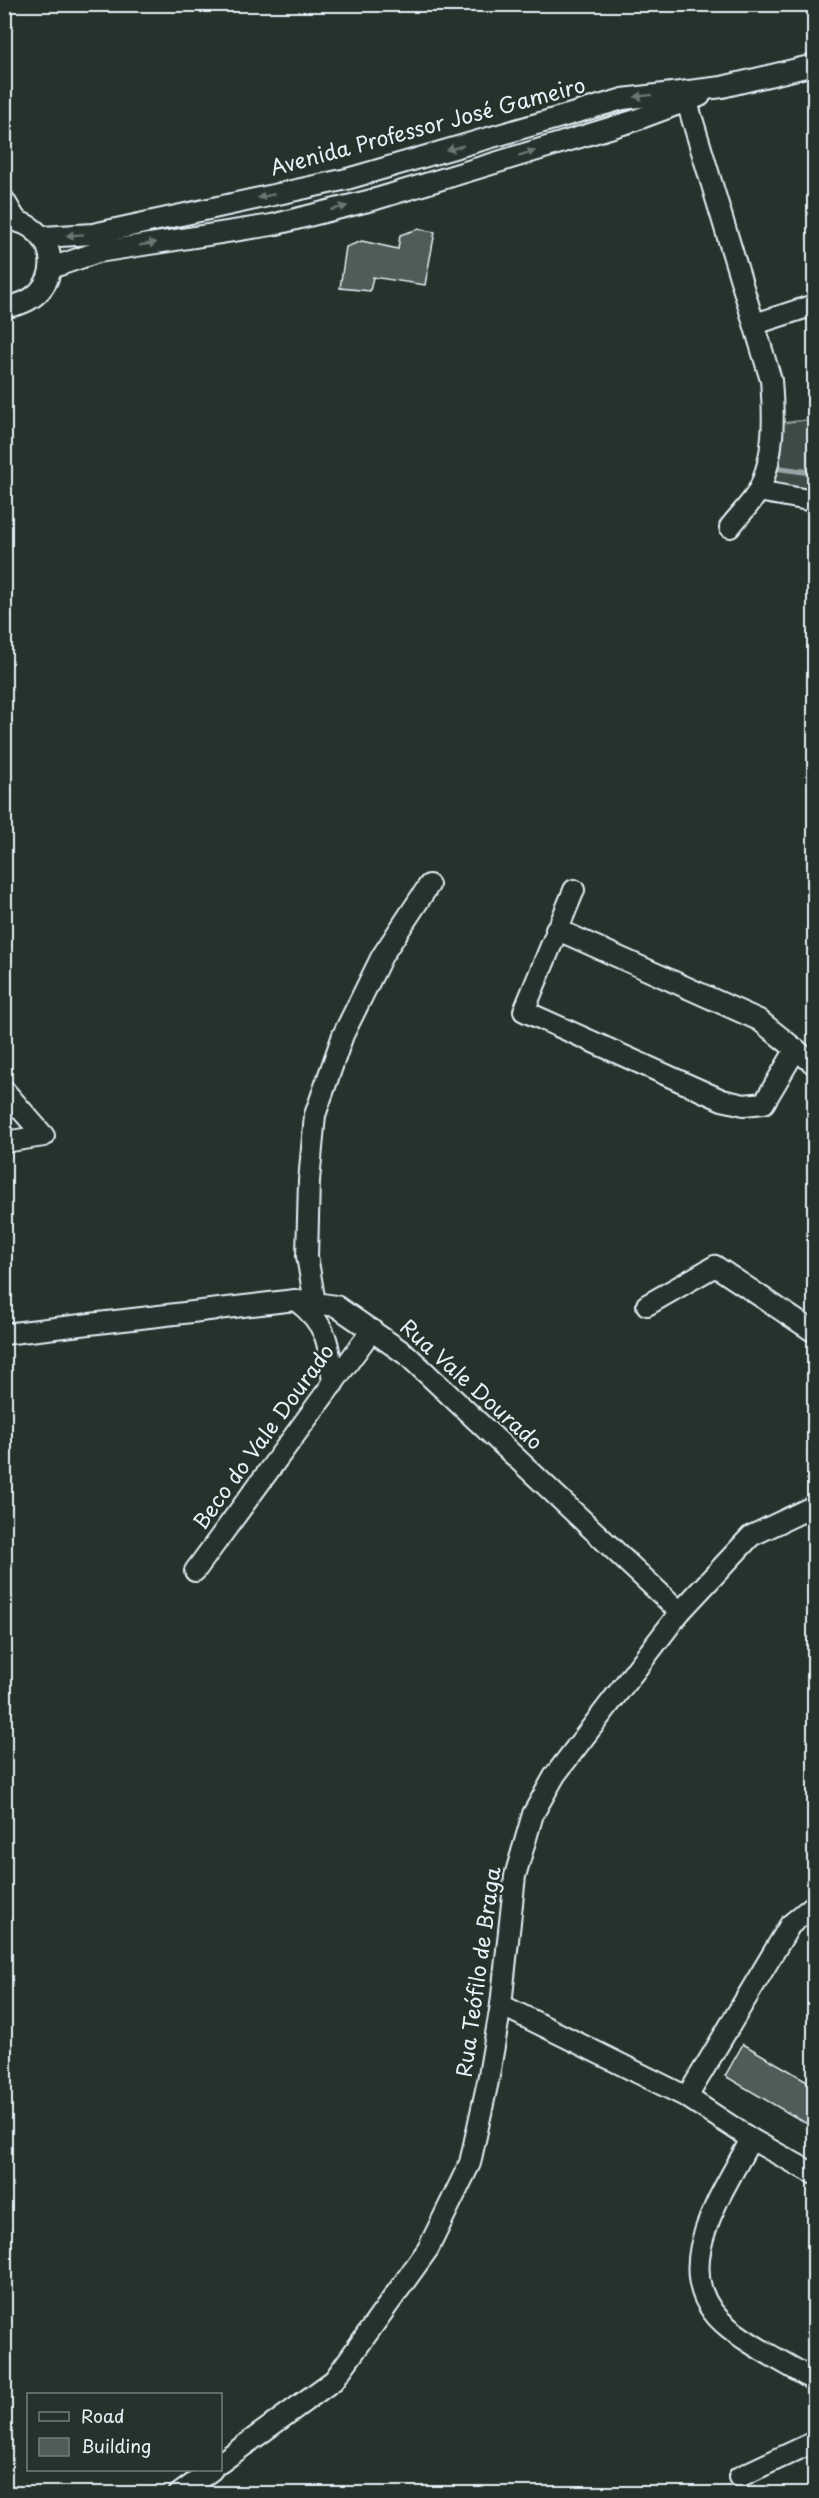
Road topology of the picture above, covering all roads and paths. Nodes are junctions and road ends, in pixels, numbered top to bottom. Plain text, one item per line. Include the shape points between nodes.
1 (814, 65) edge
2 (722, 87) junction
3 (687, 102) junction
4 (4, 200) edge
5 (10, 220) edge
6 (42, 237) junction
7 (51, 268) junction
8 (814, 305) edge
9 (4, 307) edge
10 (755, 324) junction
11 (758, 491) junction
12 (814, 501) edge
13 (730, 527) dead end
14 (429, 885) dead end
15 (574, 890) dead end
16 (556, 929) junction
17 (796, 1049) junction
18 (814, 1064) edge
19 (4, 1090) edge
20 (4, 1142) edge
21 (295, 1300) junction
22 (315, 1303) junction
23 (647, 1305) dead end
24 (372, 1330) junction
25 (814, 1332) edge
26 (4, 1334) edge
27 (333, 1384) junction
28 (814, 1506) edge
29 (195, 1571) dead end
30 (680, 1612) junction
31 (814, 1905) edge
32 (501, 2004) junction
33 (687, 2097) junction
34 (751, 2139) junction
35 (814, 2174) edge
36 (814, 2382) edge
37 (814, 2442) edge
38 (222, 2462) edge
39 (209, 2471) edge
40 (739, 2477) dead end
41 (179, 2493) edge

1 - 2 street, Avenida Professor José Gameiro
2 - 3 street, Avenida Professor José Gameiro
2 -> 6 street, Avenida Professor José Gameiro via 623,99 346,179 93,234
7 -> 3 street, Avenida Professor José Gameiro via 98,252 272,225 376,199
3 - 10 street
4 - 5 street
5 - 6 street via 35,229
6 - 7 street
7 - 9 street via 40,292 18,306
8 - 10 street
10 - 11 street via 771,380 774,424
11 - 12 street
11 - 13 street
14 - 22 street via 377,966 343,1035 315,1115 307,1256
15 - 16 street
16 - 17 street via 759,1020
16 - 17 street via 524,1011 722,1100 744,1105 764,1103
17 - 18 street
19 - 20 street via 44,1136
21 - 22 street, Rua Vale Dourado
21 - 26 street, Rua Vale Dourado
21 - 27 street via 315,1315 326,1337
22 - 24 street, Rua Vale Dourado via 336,1306
23 - 25 street via 715,1266
24 - 27 street, Beco do Vale Dourado
24 - 30 street, Rua Vale Dourado via 407,1355
27 - 29 street, Beco do Vale Dourado
28 - 30 street, Rua Teófilo de Braga via 751,1536
30 - 32 street, Rua Teófilo de Braga via 555,1775 533,1814 515,1876
31 - 33 street via 790,1925
32 - 33 street
32 - 38 street, Rua Teófilo de Braga via 470,2163 428,2249 334,2380
33 - 34 street
34 - 35 street
34 - 36 street via 706,2224 698,2250 703,2292 712,2313 728,2328
37 - 40 street
39 - 41 street

